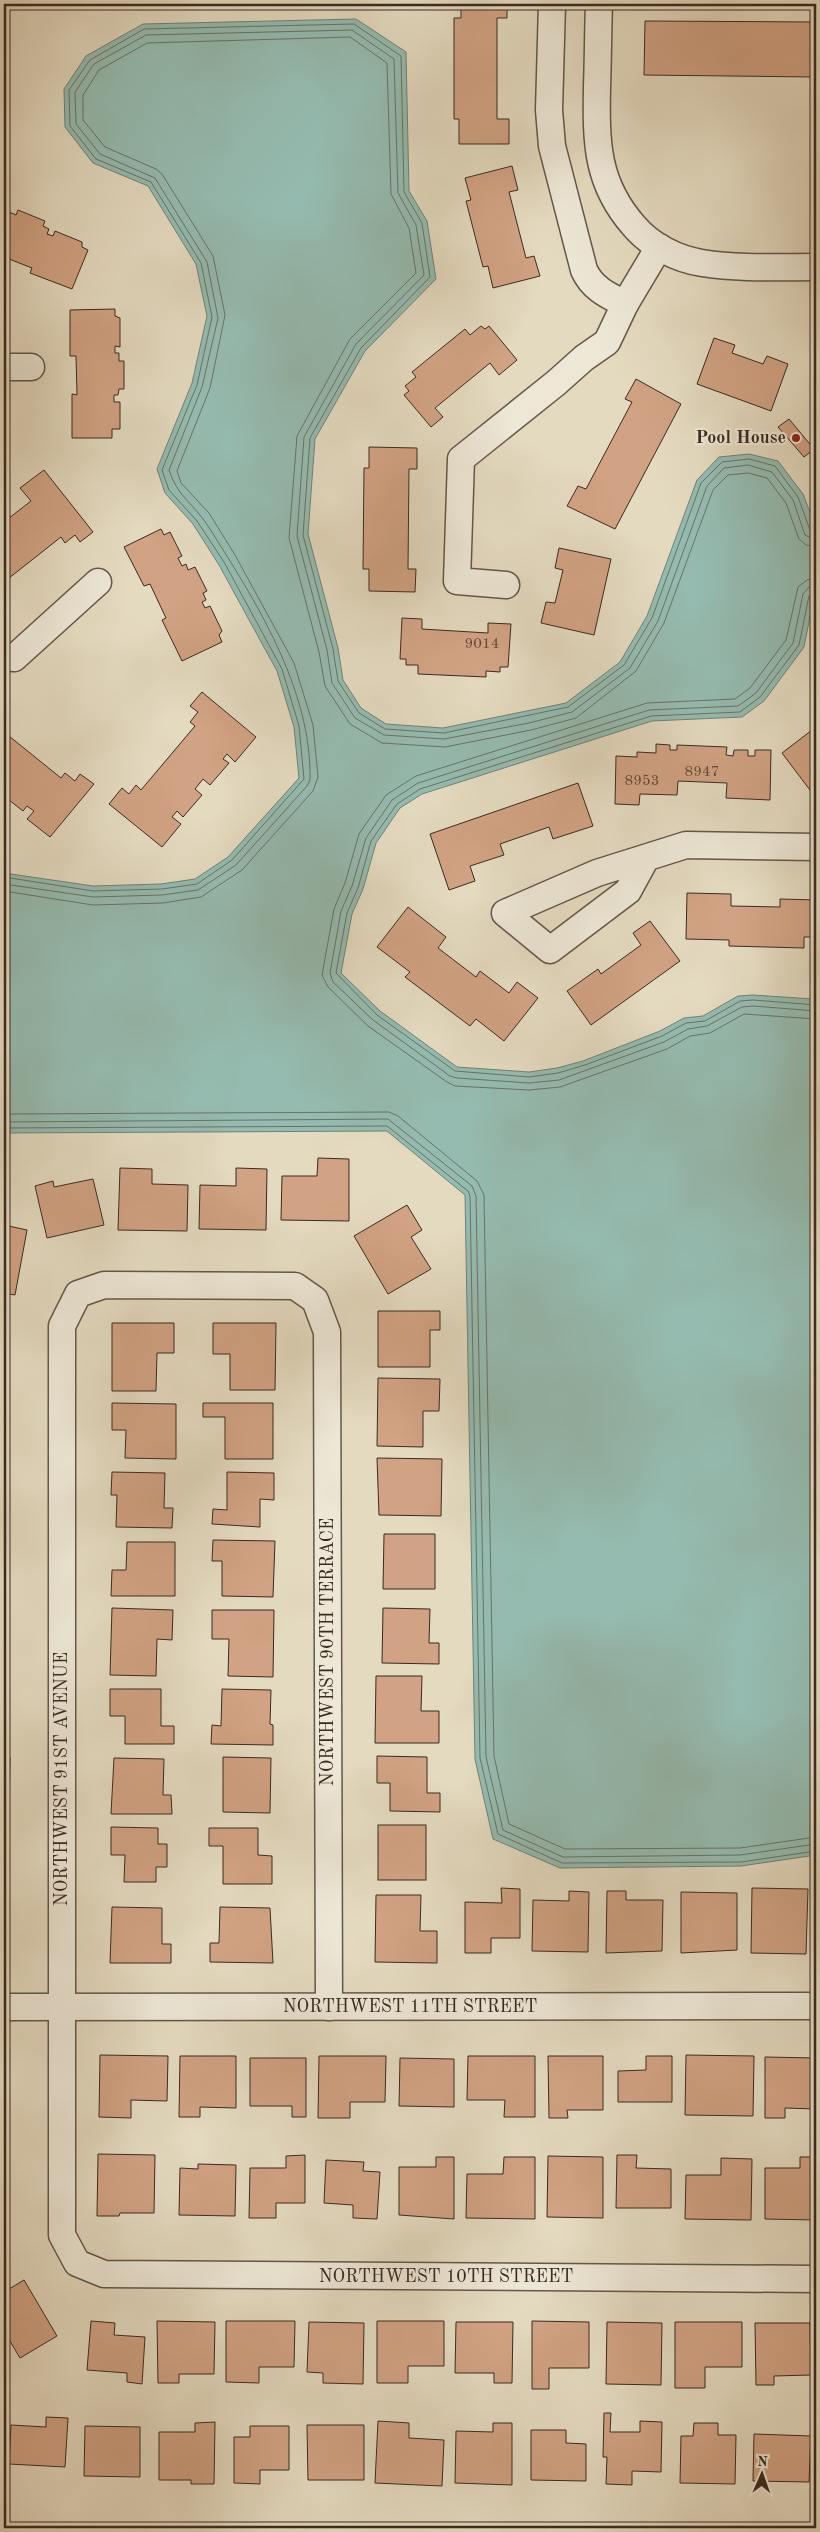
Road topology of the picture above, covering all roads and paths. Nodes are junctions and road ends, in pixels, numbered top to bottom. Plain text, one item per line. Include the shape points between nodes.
1 (552, 4) edge
2 (599, 4) edge
3 (659, 247) junction
4 (816, 266) edge
5 (625, 304) junction
6 (4, 367) edge
7 (31, 367) dead end
8 (98, 582) dead end
9 (506, 585) dead end
10 (4, 658) edge
11 (816, 847) edge
12 (646, 858) junction
13 (78, 1294) joint
14 (816, 2006) edge
15 (4, 2007) edge
16 (329, 2007) junction
17 (62, 2009) junction
18 (77, 2264) joint
19 (816, 2279) edge

1 - 5 street via 549,110 552,146 589,282
2 - 3 street via 597,136 604,175 612,197 623,213 642,235
3 - 4 street via 679,258 701,263
3 - 5 street
5 - 9 street via 607,342 460,459 457,581
6 - 7 street
8 - 10 street via 14,658
11 - 12 street via 686,845
12 - 12 street via 597,873 505,913 550,950 628,891
13 - 16 street, NORTHWEST 90TH TERRACE via 104,1285 295,1286 315,1300 327,1332
13 - 17 street, NORTHWEST 91ST AVENUE via 62,1326
14 - 16 street, NORTHWEST 11TH STREET
15 - 17 street, NORTHWEST 11TH STREET
16 - 17 street, NORTHWEST 11TH STREET
17 - 18 street, NORTHWEST 91ST AVENUE via 62,2235
18 - 19 street, NORTHWEST 10TH STREET via 104,2274

